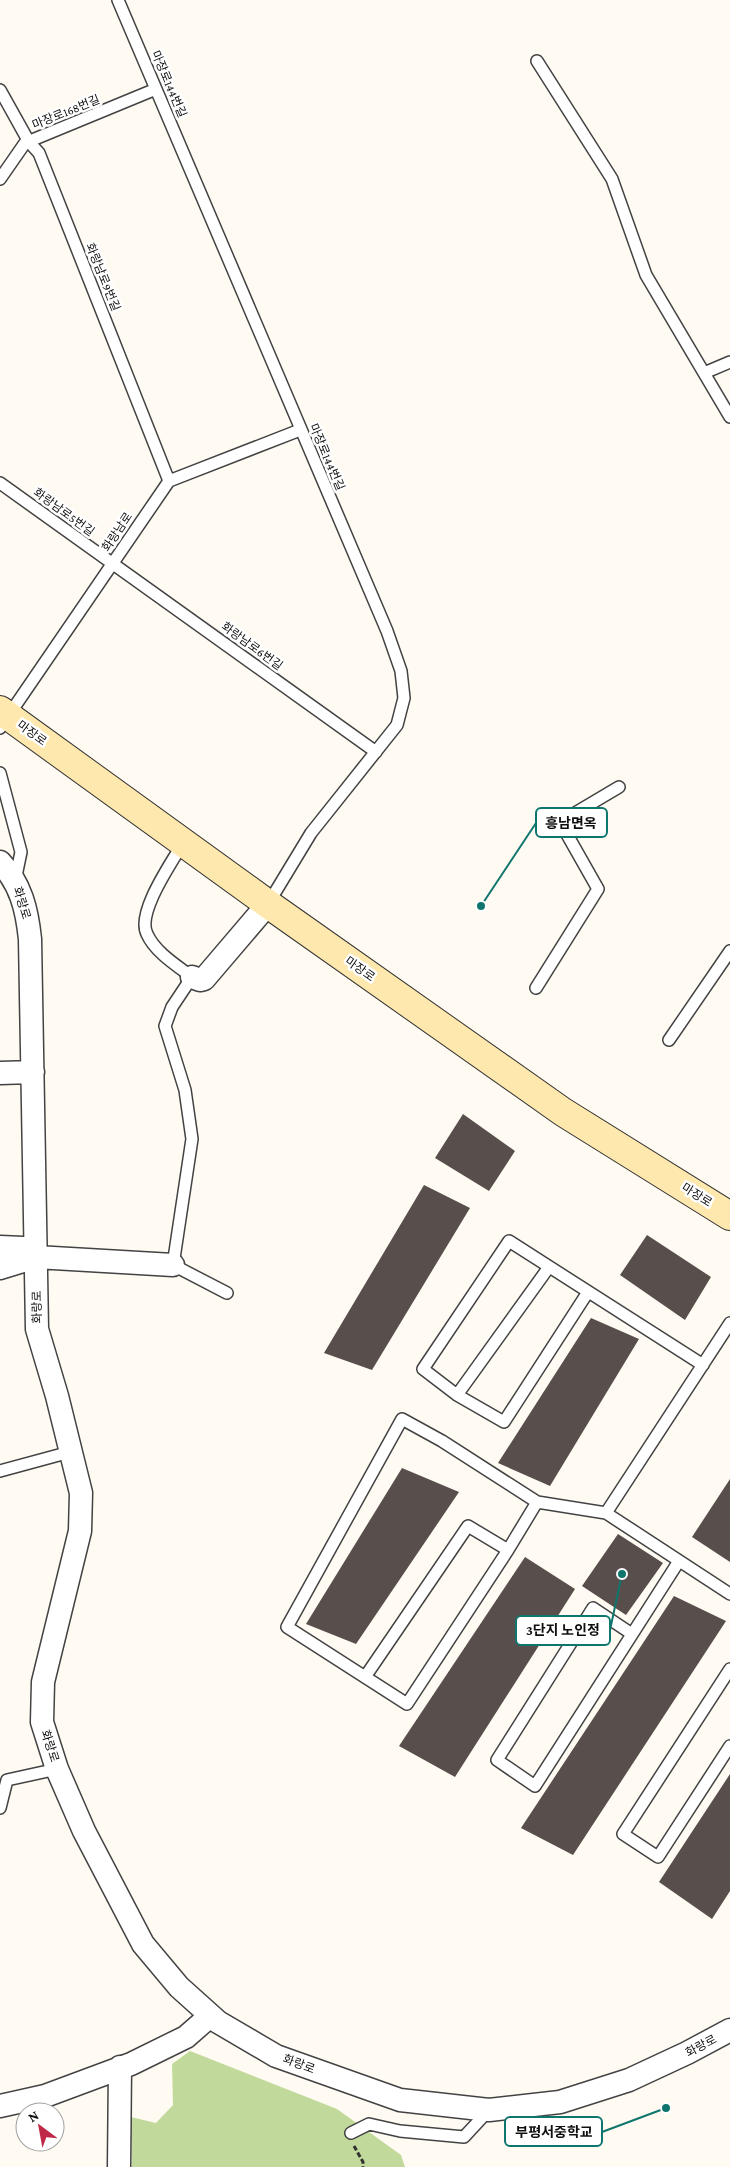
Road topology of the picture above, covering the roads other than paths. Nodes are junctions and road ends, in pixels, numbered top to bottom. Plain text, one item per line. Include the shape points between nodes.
1 (118, 0) edge
2 (537, 61) dead end
3 (156, 89) junction
4 (0, 90) edge
5 (30, 142) junction
6 (0, 179) edge
7 (730, 362) edge
8 (704, 373) junction
9 (730, 417) edge
10 (300, 430) junction
11 (168, 481) junction
12 (0, 483) edge
13 (112, 563) junction
14 (3, 718) edge
15 (376, 752) junction
16 (0, 772) edge
17 (619, 787) dead end
18 (183, 843) junction
19 (0, 862) edge
20 (15, 881) junction
21 (268, 904) junction
22 (730, 951) edge
23 (192, 977) junction
24 (536, 988) dead end
25 (669, 1040) dead end
26 (33, 1072) junction
27 (0, 1073) edge
28 (730, 1216) edge
29 (0, 1247) edge
30 (36, 1257) junction
31 (173, 1265) junction
32 (549, 1266) junction
33 (0, 1268) edge
34 (227, 1292) dead end
35 (588, 1292) junction
36 (730, 1323) edge
37 (703, 1365) junction
38 (456, 1395) junction
39 (70, 1452) junction
40 (0, 1471) edge
41 (537, 1502) junction
42 (606, 1513) junction
43 (508, 1550) junction
44 (679, 1561) junction
45 (730, 1594) edge
46 (632, 1634) junction
47 (730, 1669) edge
48 (365, 1677) junction
49 (730, 1746) edge
50 (57, 1769) junction
51 (4, 1779) edge
52 (0, 1808) edge
53 (210, 2016) junction
54 (730, 2030) edge
55 (120, 2067) junction
56 (0, 2106) edge
57 (489, 2110) junction
58 (351, 2133) road end
59 (119, 2167) edge

1 - 3 lane, 마장로144번길
2 - 8 lane via 612,179 646,275
3 - 5 lane, 마장로168번길
3 - 10 lane, 마장로144번길
4 - 5 lane, 화랑남로9번길
5 - 6 lane, 마장로168번길 via 25,143
5 - 11 lane, 화랑남로9번길 via 39,153
7 - 8 lane
8 - 9 lane
10 - 11 lane
10 - 15 lane, 마장로144번길 via 387,631 400,670 404,698 397,725
11 - 13 lane, 화랑남로
12 - 13 lane, 화랑남로5번길
13 - 14 lane, 화랑남로
13 - 15 lane, 화랑남로6번길
14 - 18 main road, 마장로
15 - 21 lane, 마장로144번길 via 311,833
16 - 20 lane via 21,852
17 - 24 lane via 560,822 598,889
18 - 21 main road, 마장로
18 - 23 lane via 154,893 146,916 146,933 163,954
19 - 20 street, 화랑로
20 - 26 street, 화랑로 via 28,916
21 - 23 street via 204,979
21 - 28 main road, 마장로 via 563,1112
22 - 25 lane
23 - 31 lane via 172,1007 165,1026 185,1090 192,1139
26 - 27 street
26 - 30 street, 화랑로
29 - 30 street via 23,1248
30 - 31 street
30 - 33 street
30 - 39 street, 화랑로 via 37,1329
31 - 34 lane
32 - 35 lane
32 - 38 lane
32 - 38 lane via 510,1241 423,1369
35 - 37 lane
35 - 38 lane via 504,1422
36 - 37 lane
37 - 42 lane
39 - 40 lane
39 - 50 street, 화랑로 via 81,1493 80,1531 43,1682 42,1722
41 - 42 lane
41 - 43 lane
41 - 48 lane via 402,1419 287,1627
42 - 44 lane
43 - 48 lane via 468,1526
43 - 48 lane via 408,1704
44 - 45 lane
44 - 46 lane
46 - 46 lane via 535,1786 497,1760 593,1608
47 - 49 lane via 623,1834 658,1857
50 - 51 lane
50 - 53 street, 화랑로 via 84,1831 143,1944
51 - 52 lane
53 - 55 street via 186,2037
53 - 57 street, 화랑로 via 276,2056 400,2100
54 - 57 street, 화랑로 via 629,2080 560,2102
55 - 56 street via 45,2096
55 - 59 street
57 - 58 lane via 464,2137 400,2131 369,2124

